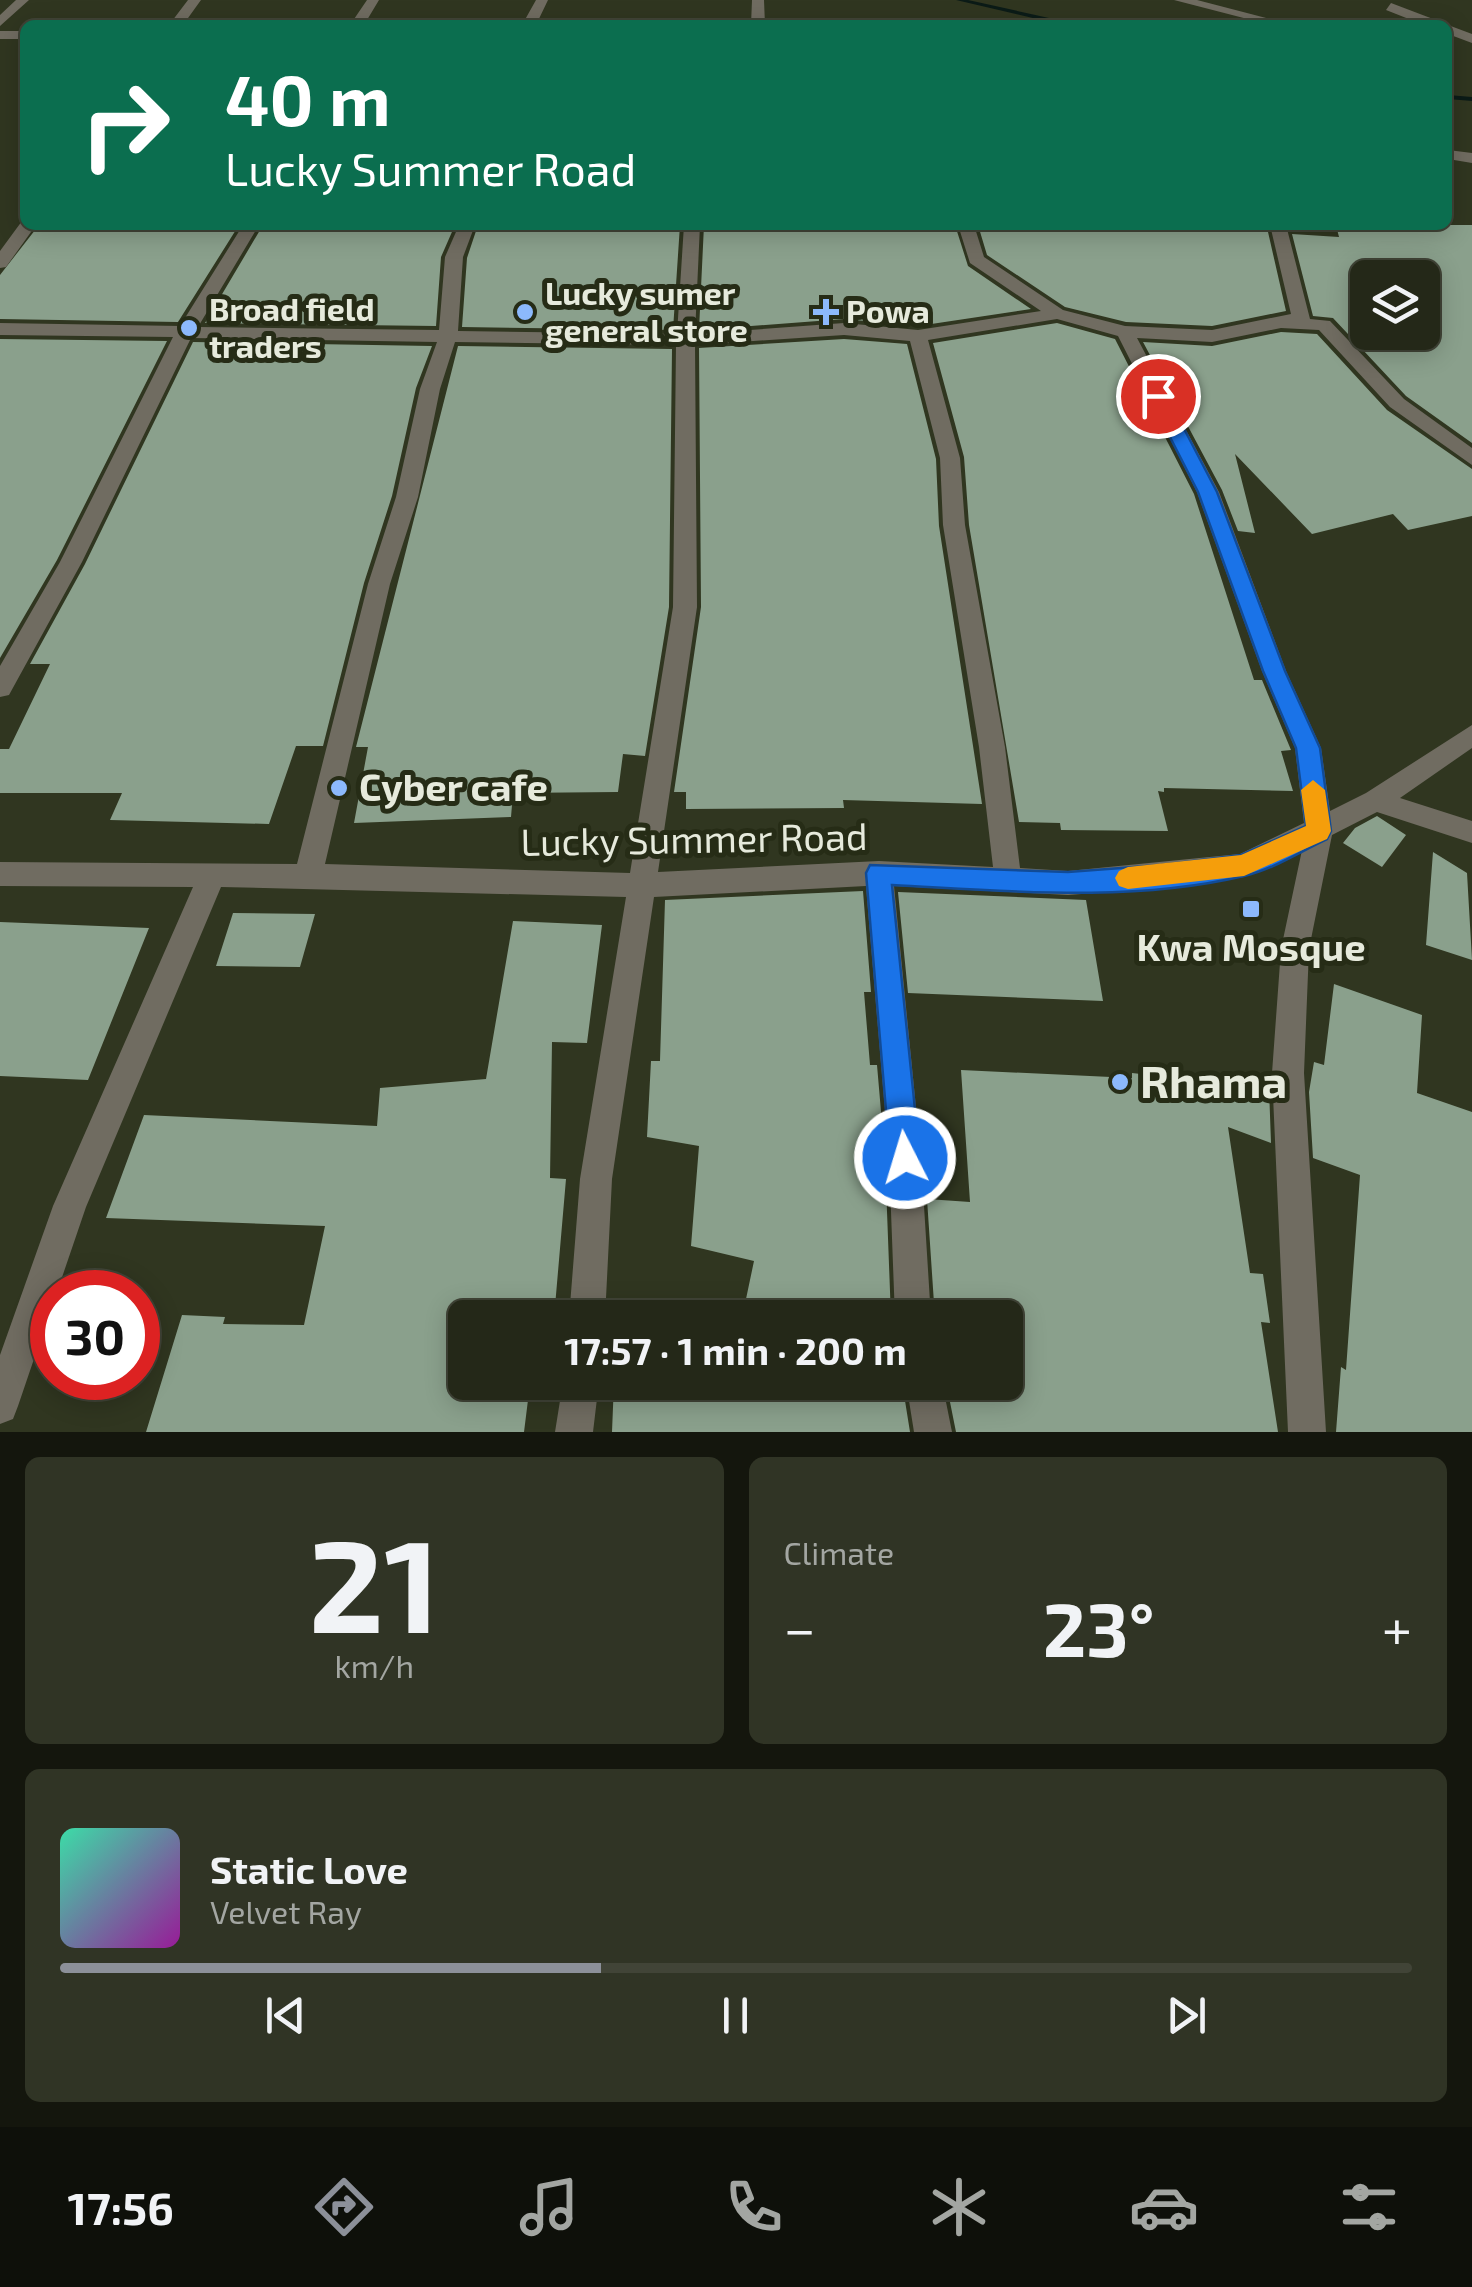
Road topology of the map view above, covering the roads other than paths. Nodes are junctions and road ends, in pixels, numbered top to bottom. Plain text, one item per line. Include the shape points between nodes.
1 (23, 0) edge
2 (195, 0) edge
3 (1180, 0) edge
4 (1374, 0) edge
5 (1411, 0) edge
6 (1390, 7) junction
7 (1263, 19) dead end
8 (180, 20) edge
9 (1423, 20) edge
10 (0, 22) edge
11 (24, 230) edge
12 (248, 230) edge
13 (466, 230) edge
14 (691, 230) edge
15 (967, 230) edge
16 (1279, 230) edge
17 (0, 263) edge
18 (1057, 314) junction
19 (1291, 320) junction
20 (0, 329) edge
21 (1125, 332) junction
22 (184, 334) junction
23 (448, 336) junction
24 (918, 336) junction
25 (689, 340) junction
26 (1472, 458) edge
27 (0, 688) edge
28 (1472, 734) edge
29 (1376, 801) junction
30 (1406, 804) dead end
31 (1472, 829) edge
32 (1319, 831) junction
33 (879, 873) junction
34 (0, 874) edge
35 (212, 875) junction
36 (308, 876) junction
37 (1008, 880) junction
38 (643, 885) junction
39 (588, 1300) edge
40 (912, 1300) edge
41 (579, 1400) edge
42 (927, 1400) edge
43 (0, 1406) edge
44 (574, 1432) edge
45 (933, 1432) edge
46 (1307, 1432) edge

1 - 10 street
2 - 8 street
3 - 7 street
4 - 6 street
5 - 6 street
6 - 9 street
11 - 17 street
12 - 22 street
13 - 23 street via 454,258
14 - 25 street
15 - 18 street via 976,259
16 - 19 street
18 - 21 street
18 - 24 street
19 - 21 street via 1212,336
19 - 26 street via 1324,325 1397,403
20 - 22 street
21 - 32 street via 1208,492 1308,748
22 - 23 street
22 - 27 street
23 - 25 street
23 - 36 street
24 - 25 street via 844,329
24 - 37 street via 950,458 954,525
25 - 38 street via 685,607
28 - 29 street, Lucky Summer Road
29 - 31 street
29 - 32 street, Lucky Summer Road
30 - 31 street
32 - 37 street, Lucky Summer Road via 1244,866 1068,883
32 - 46 street via 1295,950 1288,1072
33 - 37 street, Lucky Summer Road
33 - 38 street, Lucky Summer Road
33 - 40 street
34 - 35 street, Lucky Summer Road
35 - 36 street, Lucky Summer Road
35 - 43 street via 70,1206
36 - 38 street, Lucky Summer Road
38 - 39 street via 596,1179
41 - 44 street
42 - 45 street

